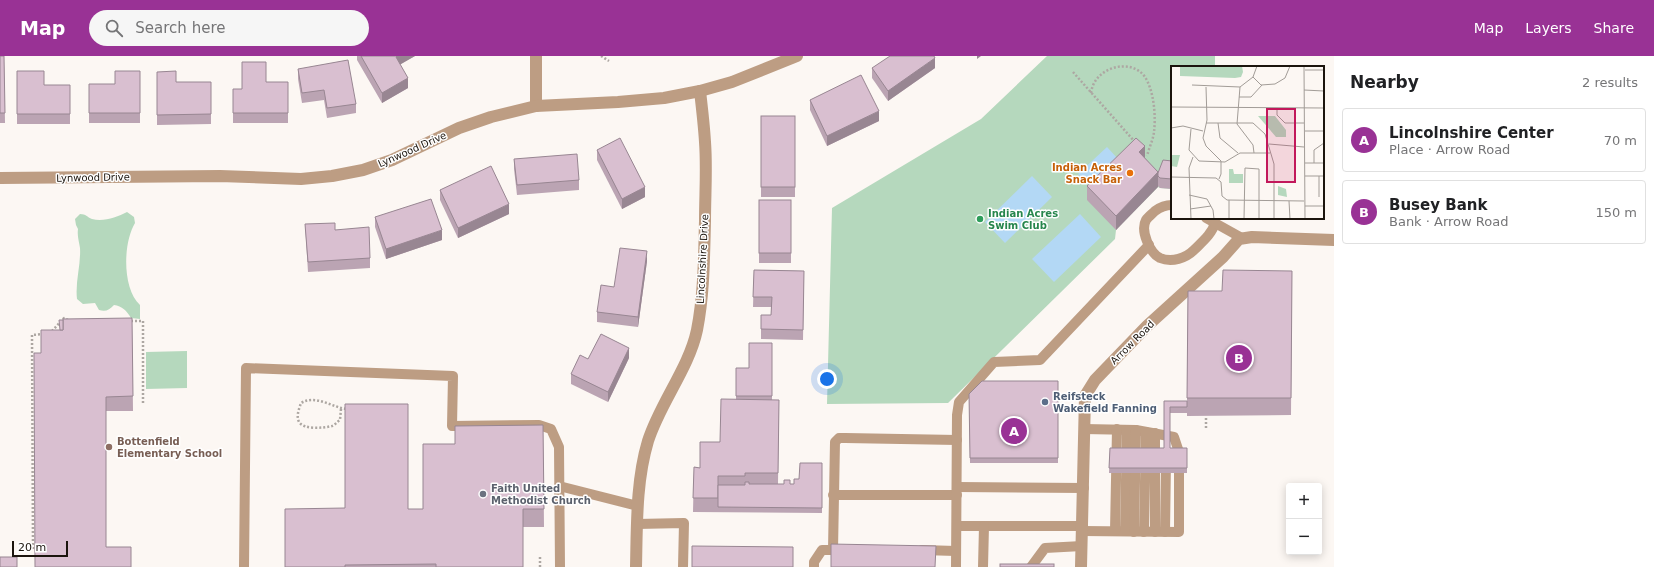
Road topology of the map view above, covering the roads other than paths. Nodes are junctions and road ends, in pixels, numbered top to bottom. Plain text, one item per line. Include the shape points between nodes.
1 (536, 56) edge
2 (797, 56) edge
3 (700, 91) junction
4 (536, 106) junction
5 (0, 178) edge
6 (1171, 205) edge
7 (1208, 219) edge
8 (1215, 223) junction
9 (1242, 238) junction
10 (1334, 240) edge
11 (1149, 245) junction
12 (1084, 429) junction
13 (1136, 431) junction
14 (957, 440) junction
15 (559, 486) junction
16 (1084, 488) junction
17 (957, 491) junction
18 (833, 495) junction
19 (638, 506) junction
20 (637, 524) junction
21 (957, 526) junction
22 (984, 526) junction
23 (1083, 529) junction
24 (1130, 531) junction
25 (1155, 532) junction
26 (1082, 546) junction
27 (833, 550) junction
28 (848, 550) edge
29 (910, 550) edge
30 (956, 551) junction
31 (244, 567) edge
32 (560, 567) edge
33 (636, 567) edge
34 (683, 567) edge
35 (814, 567) edge
36 (956, 567) edge
37 (983, 567) edge
38 (1031, 567) edge
39 (1081, 567) edge

1 - 4 street
2 - 3 street via 732,82
3 - 4 street, Lynwood Drive via 664,98
3 - 19 street, Lincolnshire Drive via 706,144 702,294 690,351 648,440 641,472
4 - 5 street, Lynwood Drive via 459,128 392,160 363,170 332,176 301,179 220,176
6 - 11 lane via 1158,209 1147,218 1144,231
7 - 8 lane
8 - 9 lane
8 - 11 lane via 1213,230 1198,246 1181,259 1167,260 1158,257
9 - 10 street
9 - 12 street, Arrow Road via 1147,326 1095,380 1085,396
11 - 14 lane via 1040,360 994,362 959,402
12 - 13 lane
12 - 16 street, Arrow Road
13 - 24 lane
13 - 24 lane
13 - 25 lane
13 - 25 lane via 1174,437 1178,452 1178,532
14 - 17 lane
14 - 18 lane via 840,438 834,446
15 - 19 lane
15 - 31 lane via 559,447 551,429 539,425 452,426 453,376 246,368
15 - 32 lane
16 - 17 lane
16 - 23 street, Arrow Road
17 - 18 lane
17 - 21 lane
18 - 27 lane
19 - 20 street, Lincolnshire Drive
20 - 33 street, Lincolnshire Drive
20 - 34 lane via 684,523
21 - 22 lane
21 - 30 lane
22 - 23 lane
22 - 37 lane
23 - 24 lane
23 - 26 street, Arrow Road
24 - 25 lane
26 - 38 lane via 1045,548
26 - 39 street, Arrow Road
27 - 28 lane
27 - 35 lane via 822,550 814,562
29 - 30 lane
30 - 36 lane

